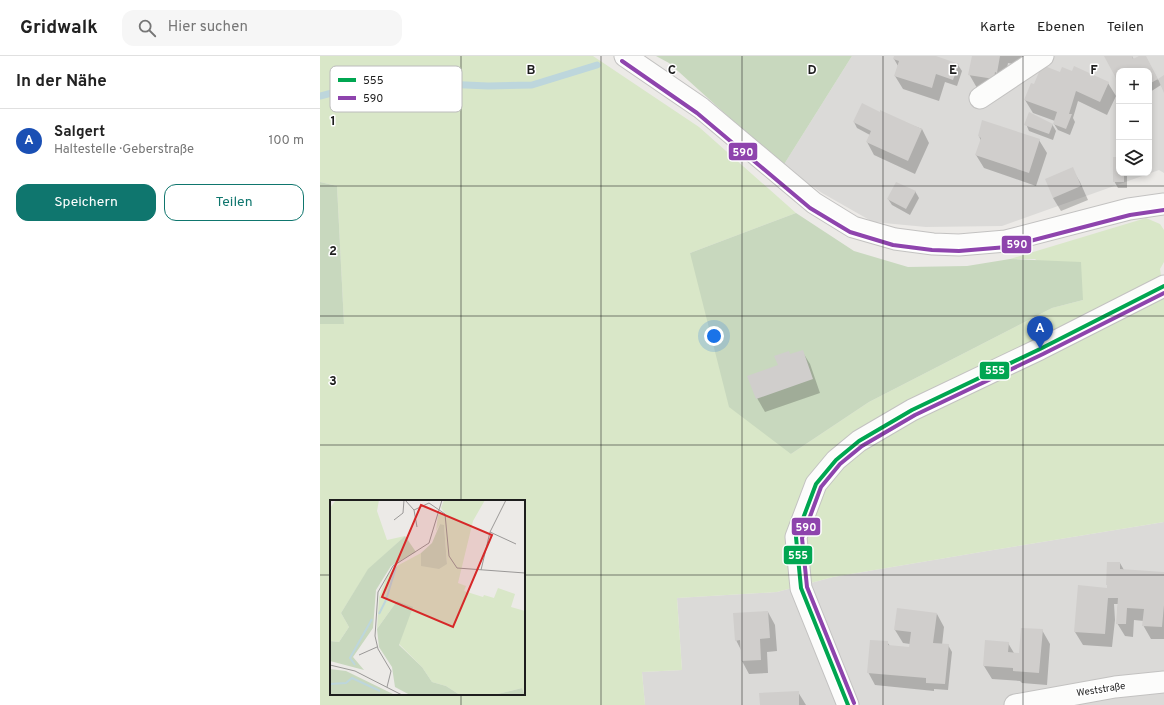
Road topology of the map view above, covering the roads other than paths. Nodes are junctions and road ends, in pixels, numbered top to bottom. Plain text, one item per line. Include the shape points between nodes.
1 (625, 56) edge
2 (1043, 56) edge
3 (980, 98) dead end
4 (1164, 204) edge
5 (1164, 286) edge
6 (1164, 682) edge
7 (848, 705) edge
8 (1015, 705) edge

1 - 4 street via 701,108 814,203 853,227 888,237 959,245 1006,241 1129,209
2 - 3 street
5 - 7 street via 905,414 859,441 836,460 816,484 796,537 801,588
6 - 8 street, Weststraße via 1115,687

